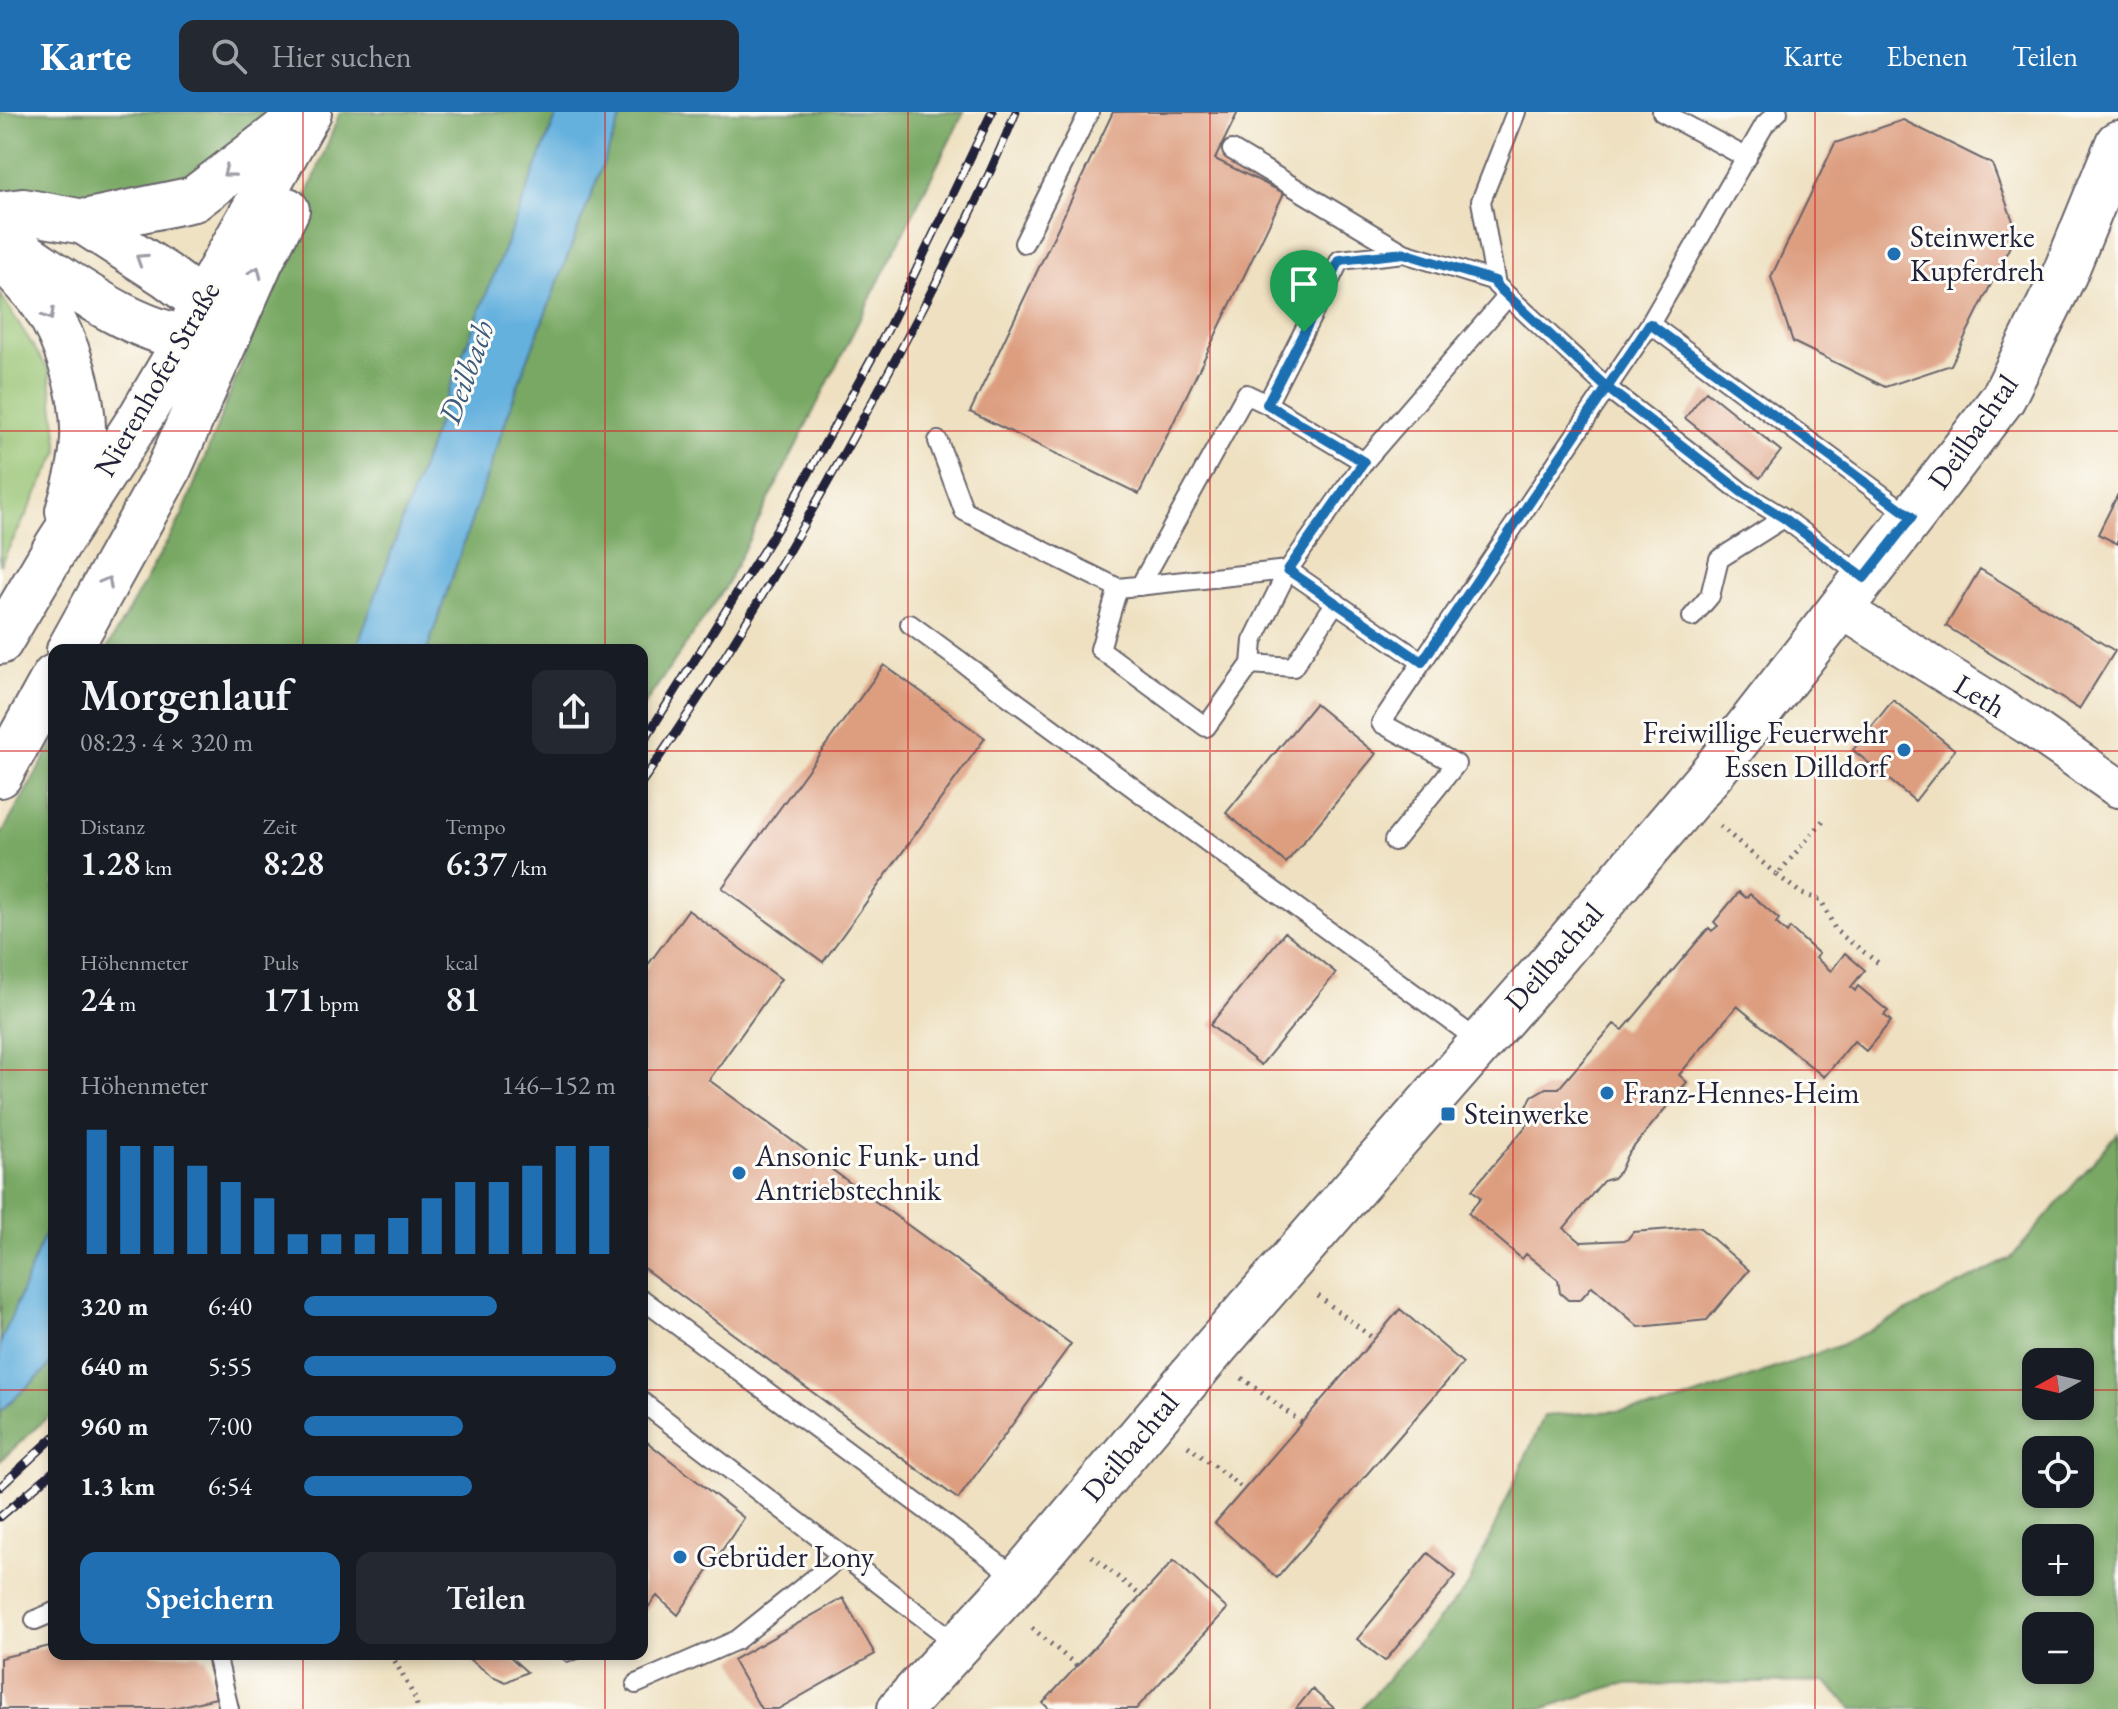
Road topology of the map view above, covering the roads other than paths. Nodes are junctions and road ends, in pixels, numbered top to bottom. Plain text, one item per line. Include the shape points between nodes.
1 (308, 112) edge
2 (339, 112) edge
3 (1089, 112) edge
4 (1516, 112) edge
5 (1662, 112) edge
6 (1778, 112) edge
7 (2118, 143) edge
8 (1232, 150) dead end
9 (1747, 158) junction
10 (0, 214) edge
11 (84, 222) junction
12 (0, 238) edge
13 (1024, 243) dead end
14 (1404, 253) junction
15 (0, 254) edge
16 (1495, 281) junction
17 (1508, 296) junction
18 (1650, 324) junction
19 (204, 328) junction
20 (1606, 387) junction
21 (1267, 404) junction
22 (938, 441) dead end
23 (1364, 462) junction
24 (1912, 517) junction
25 (1784, 518) junction
26 (58, 544) junction
27 (1288, 570) junction
28 (1140, 586) junction
29 (1118, 588) junction
30 (1852, 593) junction
31 (1336, 602) junction
32 (1692, 617) dead end
33 (910, 624) dead end
34 (0, 642) edge
35 (72, 644) edge
36 (1422, 662) junction
37 (1251, 664) junction
38 (48, 688) edge
39 (0, 775) edge
40 (2118, 788) edge
41 (1394, 841) dead end
42 (1480, 1042) junction
43 (648, 1304) edge
44 (648, 1407) edge
45 (842, 1556) junction
46 (1009, 1590) junction
47 (48, 1615) edge
48 (35, 1620) dead end
49 (959, 1645) junction
50 (217, 1660) edge
51 (636, 1684) dead end
52 (229, 1709) edge
53 (900, 1709) edge

1 -> 11 street via 194,199
1 - 19 street, Nierenhofer Straße
19 -> 2 street, Nierenhofer Straße via 261,261
3 - 13 lane
4 - 16 lane via 1481,201
5 - 9 lane
6 - 9 lane via 1765,124
7 - 24 street, Deilbachtal via 2065,273 2003,398
8 - 14 lane
9 - 18 lane
10 - 11 street via 23,211
19 -> 11 street via 166,275
12 - 19 street via 140,326
14 - 16 lane
14 - 21 lane via 1340,260
15 -> 26 street via 44,304 66,346 79,398 79,472
16 - 17 lane
17 - 20 lane
17 - 23 lane
18 - 20 lane
18 - 24 lane
19 - 26 street, Nierenhofer Straße
35 -> 19 street, Nierenhofer Straße via 168,471
20 - 25 lane via 1743,493
20 - 36 lane
21 - 23 lane
21 - 28 lane via 1246,394
22 - 29 lane via 964,511
23 - 27 lane
24 - 30 street, Deilbachtal
25 - 30 lane
25 - 32 lane via 1719,559 1710,596
26 - 34 street, Nierenhofer Straße
27 - 28 lane
27 - 31 lane
27 - 37 lane via 1253,641
28 - 29 lane
29 - 37 lane via 1100,649 1206,727
30 - 40 street, Leth
30 - 42 street, Deilbachtal via 1736,743
31 - 36 lane
31 - 37 lane via 1293,667
33 - 42 lane
36 - 41 lane via 1381,723 1456,764
38 - 39 street
42 - 46 street, Deilbachtal
43 - 46 lane
44 - 45 lane
45 - 49 lane
45 - 51 lane via 737,1640
46 - 49 street, Deilbachtal
47 - 48 lane
49 - 53 street, Deilbachtal
50 - 52 lane

